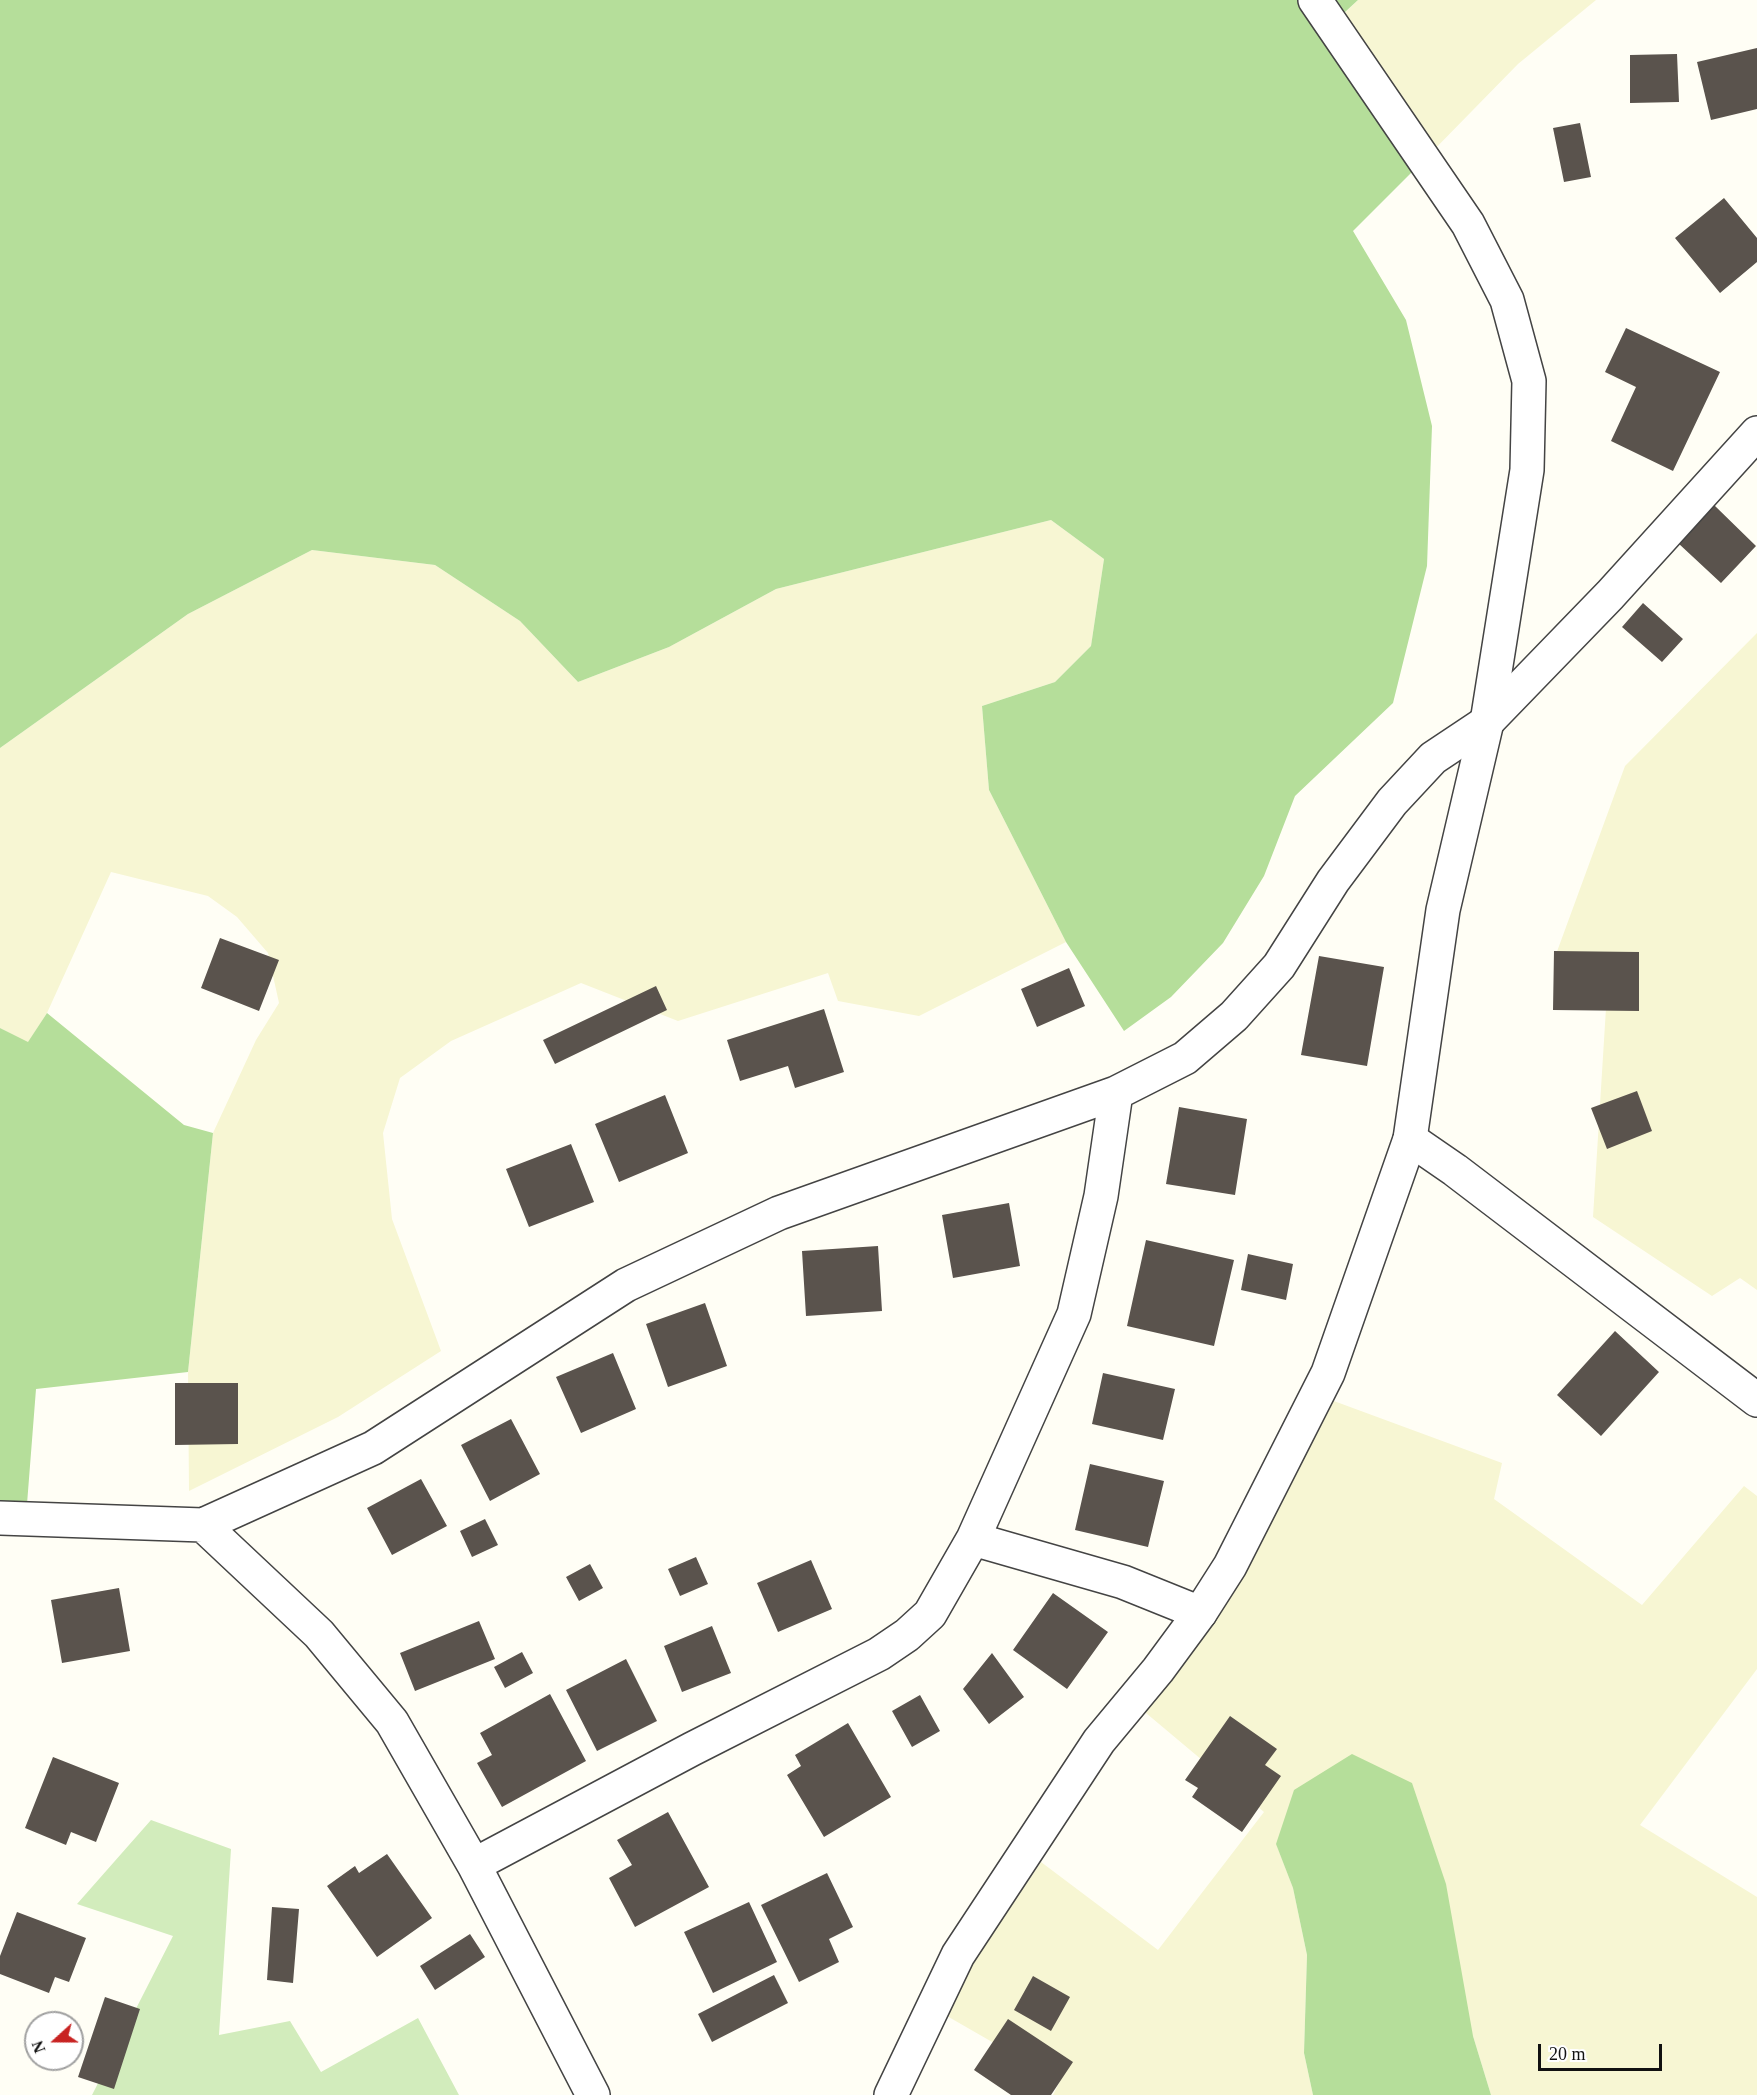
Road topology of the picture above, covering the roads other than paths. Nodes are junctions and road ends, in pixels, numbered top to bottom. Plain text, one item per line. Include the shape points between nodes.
1 (1315, 0) edge
2 (1757, 432) edge
3 (1487, 722) junction
4 (1116, 1093) junction
5 (1410, 1139) junction
6 (1757, 1400) edge
7 (0, 1518) edge
8 (203, 1525) junction
9 (973, 1539) junction
10 (1200, 1613) junction
11 (474, 1865) junction
12 (592, 2095) edge
13 (891, 2095) edge

1 - 3 street via 1468,224 1507,300 1529,381 1527,470
2 - 3 street via 1610,595
3 - 4 street via 1433,758 1392,802 1333,880 1279,966 1234,1016 1185,1058
3 - 5 street via 1443,910
4 - 8 street via 779,1213 626,1285 373,1448
4 - 9 street via 1101,1196 1074,1314
5 - 6 street
5 - 10 street via 1328,1374 1230,1566
7 - 8 street
8 - 11 street via 319,1634 392,1722
9 - 10 street via 1123,1582
9 - 11 street via 930,1614 879,1654
10 - 13 street via 1099,1742 958,1955
11 - 12 street

